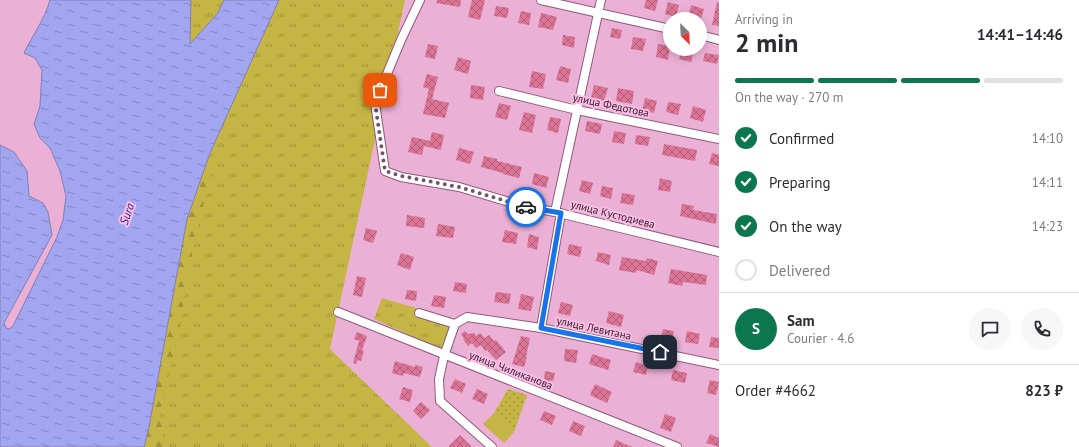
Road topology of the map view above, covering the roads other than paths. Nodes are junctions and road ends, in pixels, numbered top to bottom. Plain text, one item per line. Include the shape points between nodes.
1 (420, 0) edge
2 (541, 0) edge
3 (601, 0) edge
4 (598, 13) junction
5 (663, 27) edge
6 (707, 37) edge
7 (719, 40) edge
8 (498, 91) dead end
9 (577, 110) junction
10 (719, 139) edge
11 (558, 212) junction
12 (719, 252) edge
13 (338, 312) dead end
14 (419, 313) dead end
15 (455, 324) junction
16 (541, 328) junction
17 (444, 356) junction
18 (719, 365) edge
19 (492, 447) edge
20 (677, 447) edge

1 - 11 street, улица Кустодиева via 375,103 385,171 459,187 519,205
2 - 4 street
3 - 4 street
4 - 5 street
4 - 9 street
6 - 7 street
8 - 9 street, улица Федотова
9 - 10 street, улица Федотова
9 - 11 street
11 - 12 street, улица Кустодиева
11 - 16 street
13 - 17 street, улица Чиликанова
14 - 15 street
15 - 16 street, улица Левитана via 467,317
15 - 17 street
16 - 18 street, улица Левитана
17 - 19 street via 439,379 440,401
17 - 20 street, улица Чиликанова

